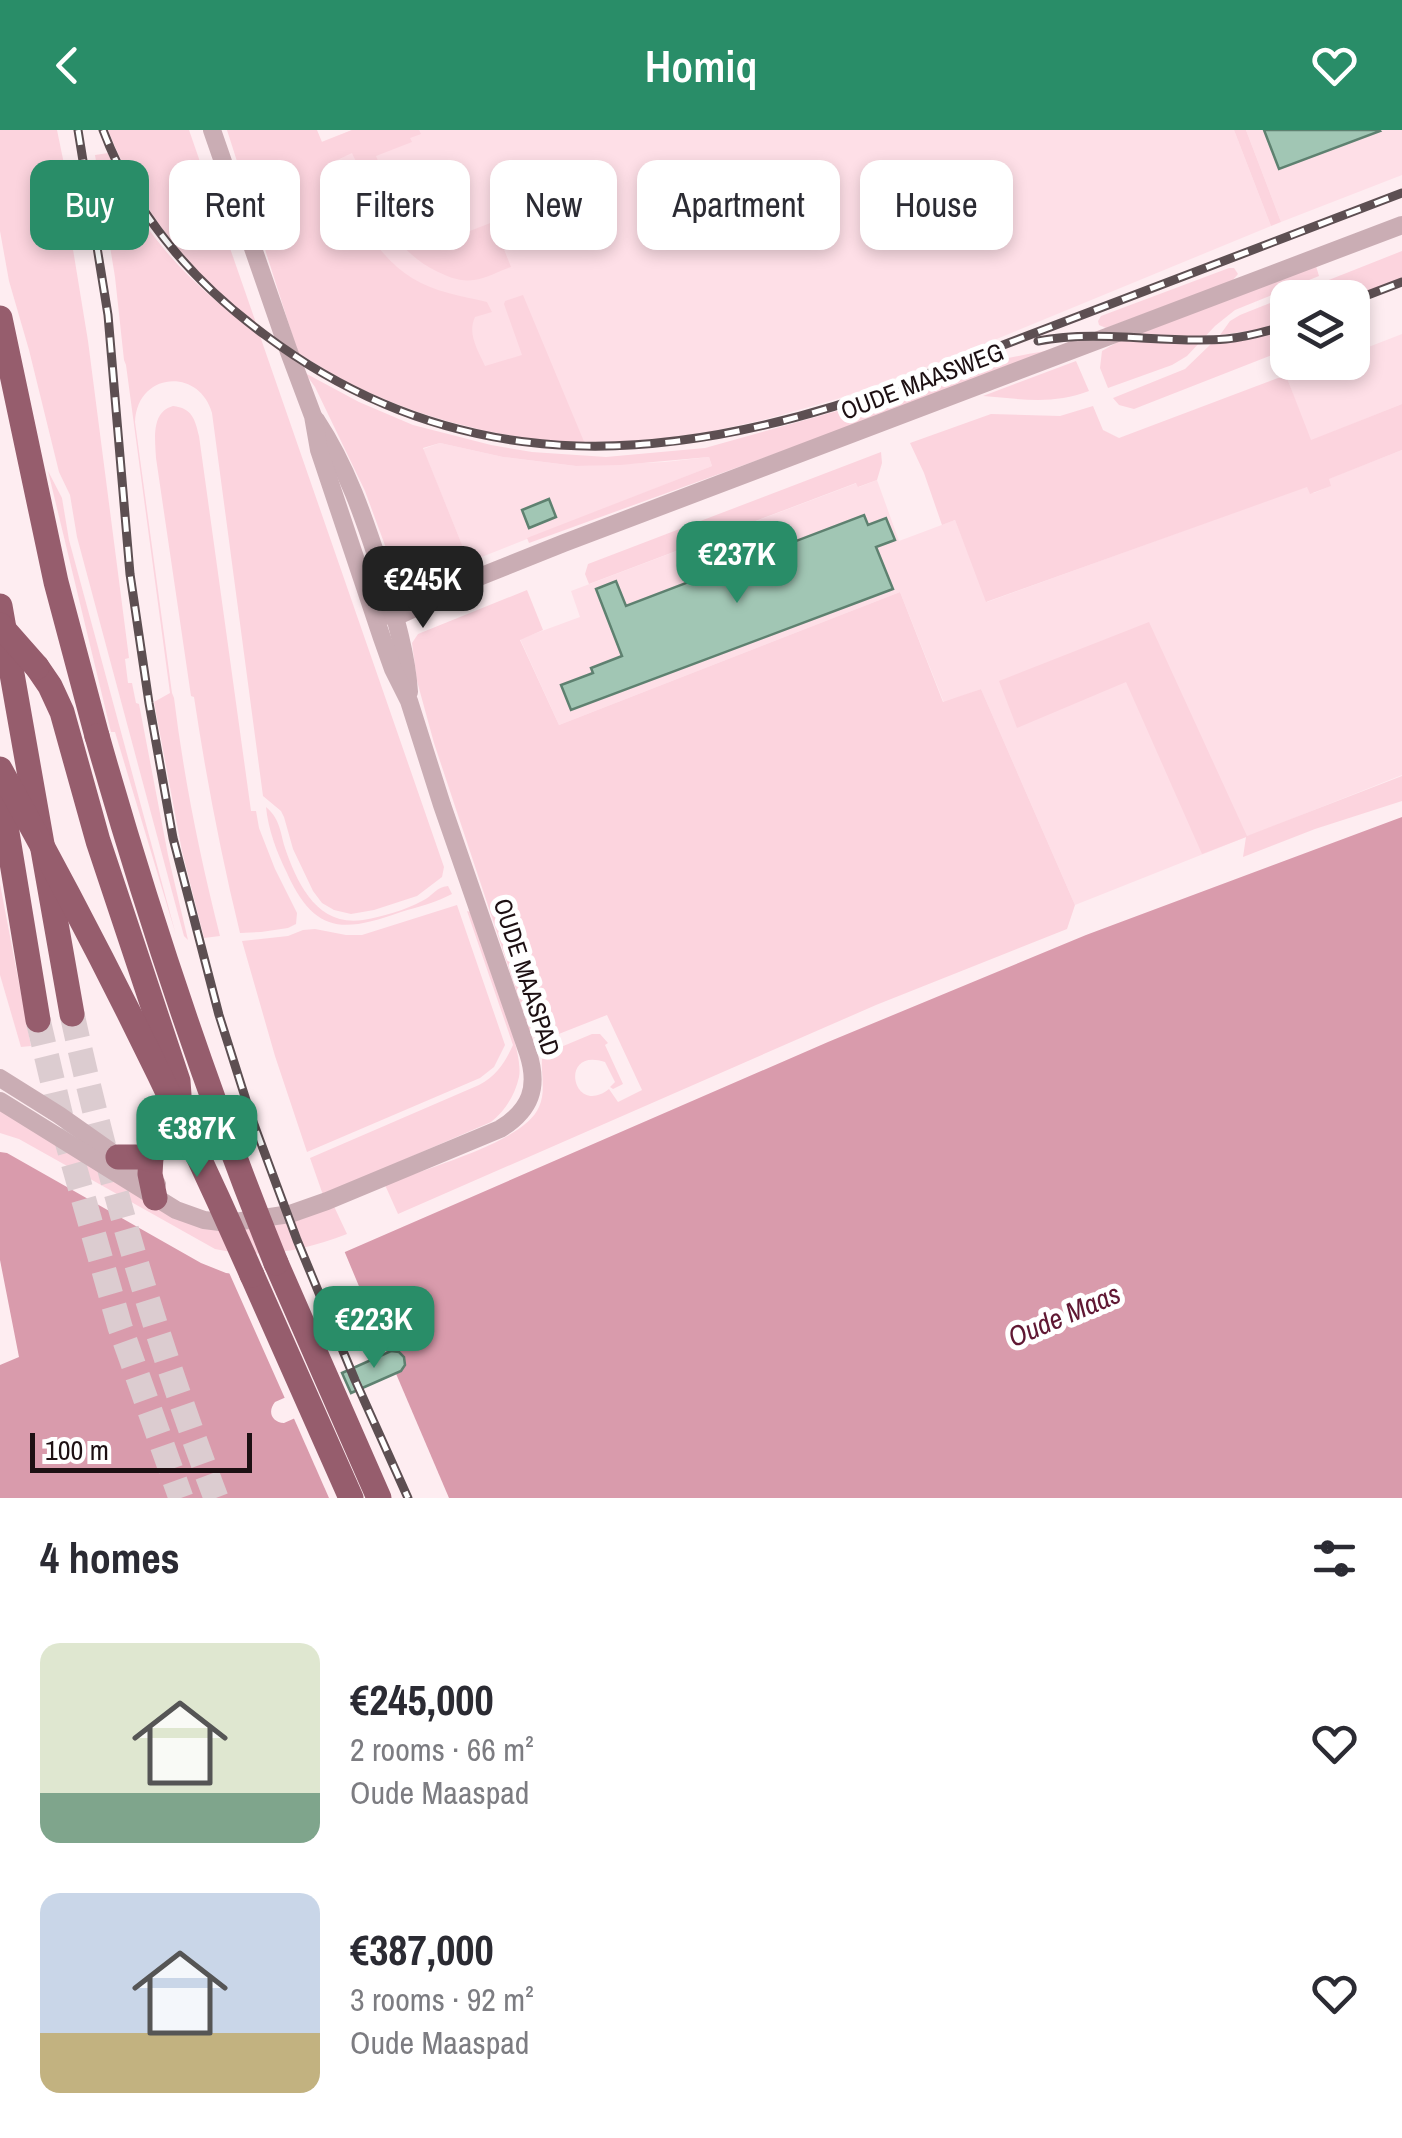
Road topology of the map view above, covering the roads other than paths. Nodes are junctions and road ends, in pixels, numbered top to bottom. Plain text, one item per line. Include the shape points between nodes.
1 (212, 130) edge
2 (1402, 226) edge
3 (0, 318) edge
4 (313, 416) junction
5 (460, 584) junction
6 (389, 597) junction
7 (0, 606) edge
8 (374, 613) junction
9 (395, 617) junction
10 (0, 626) edge
11 (409, 701) junction
12 (0, 769) edge
13 (0, 790) edge
14 (72, 1014) tunnel mouth
15 (38, 1020) tunnel mouth
16 (0, 1078) edge
17 (0, 1101) edge
18 (118, 1158) joint
19 (153, 1178) junction
20 (351, 1498) edge
21 (379, 1498) edge

1 - 4 street
2 - 5 street, OUDE MAASWEG
3 - 21 highway, bridge via 56,582 135,871 204,1079
4 - 6 street via 360,508
4 - 8 street
5 - 6 street, OUDE MAASWEG
5 - 9 street, OUDE MAASWEG
6 - 8 street
6 - 9 street
7 - 14 highway
8 - 9 street
8 - 11 street, OUDE MAASPAD
9 - 11 street, OUDE MAASPAD
10 - 19 highway, bridge via 37,667 62,712 178,1081 174,1117
11 - 19 street, OUDE MAASPAD via 531,1063 533,1090 518,1118 290,1214 260,1218 208,1210 167,1192
12 - 20 highway, bridge via 170,1094
13 - 15 highway
16 - 18 street
17 - 19 street, OUDE MAASPAD
18 - 19 highway

